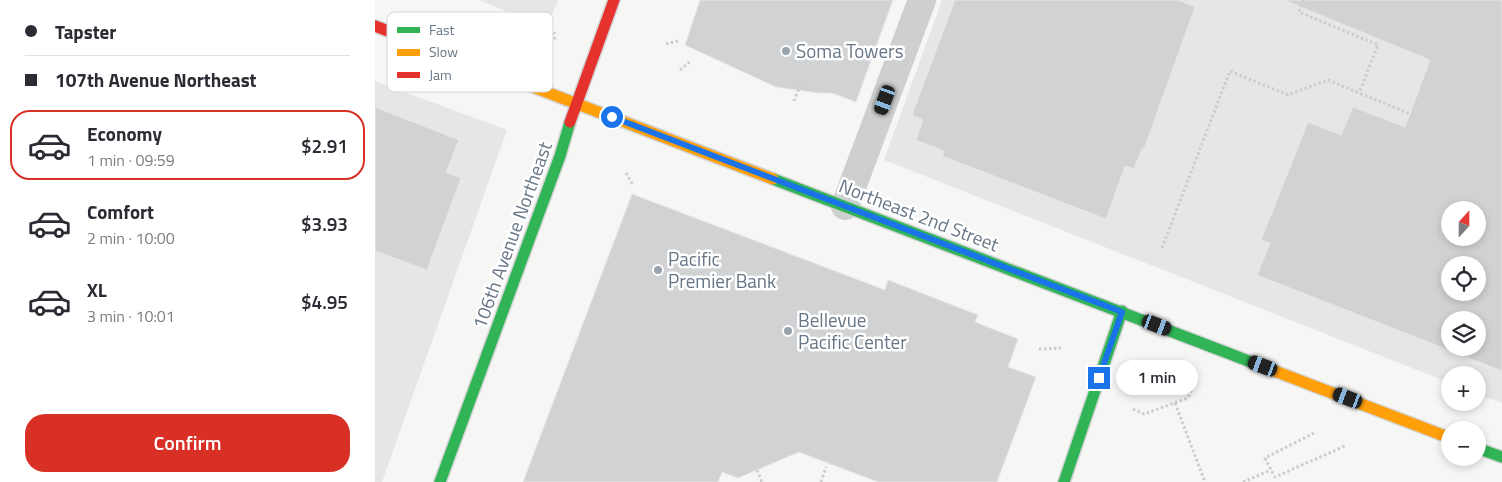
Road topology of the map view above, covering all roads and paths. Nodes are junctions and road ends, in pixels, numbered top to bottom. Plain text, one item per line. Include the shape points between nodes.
1 (614, 0) edge
2 (922, 0) edge
3 (1304, 0) edge
4 (375, 26) edge
5 (387, 31) edge
6 (554, 32) dead end
7 (555, 41) dead end
8 (678, 41) dead end
9 (665, 44) dead end
10 (691, 61) dead end
11 (680, 70) dead end
12 (801, 83) dead end
13 (547, 92) edge
14 (1359, 93) junction
15 (793, 101) dead end
16 (576, 103) junction
17 (1410, 114) dead end
18 (627, 173) dead end
19 (633, 185) dead end
20 (845, 206) junction
21 (1162, 248) dead end
22 (1122, 312) junction
23 (1061, 348) dead end
24 (1039, 349) dead end
25 (1141, 380) dead end
26 (1193, 386) dead end
27 (1148, 388) dead end
28 (1175, 403) junction
29 (1133, 410) dead end
30 (1314, 433) dead end
31 (1441, 435) edge
32 (1345, 446) dead end
33 (1486, 452) edge
34 (1502, 458) edge
35 (826, 467) dead end
36 (757, 470) dead end
37 (1271, 470) junction
38 (440, 482) edge
39 (762, 482) edge
40 (821, 482) edge
41 (1064, 482) edge
42 (1205, 482) edge
43 (1243, 482) edge

1 - 16 street, 106th Avenue Northeast
2 - 20 street
3 - 14 path via 1299,12 1378,45
4 - 5 street, Northeast 2nd Street
6 - 7 path
8 - 9 path
10 - 11 path
12 - 15 path
13 - 16 street, Northeast 2nd Street
14 - 17 path
14 - 21 path via 1328,80 1288,95 1230,71
16 - 20 street, Northeast 2nd Street
16 - 38 street, 106th Avenue Northeast via 560,156
18 - 19 path
20 - 22 street, Northeast 2nd Street
22 - 31 street, Northeast 2nd Street
22 - 41 street
23 - 24 path
25 - 27 path
26 - 28 path via 1188,398
28 - 29 path via 1144,414
28 - 42 path
30 - 37 path via 1265,458
32 - 37 path via 1275,477
33 - 34 street
35 - 40 path
36 - 39 path
37 - 43 path

